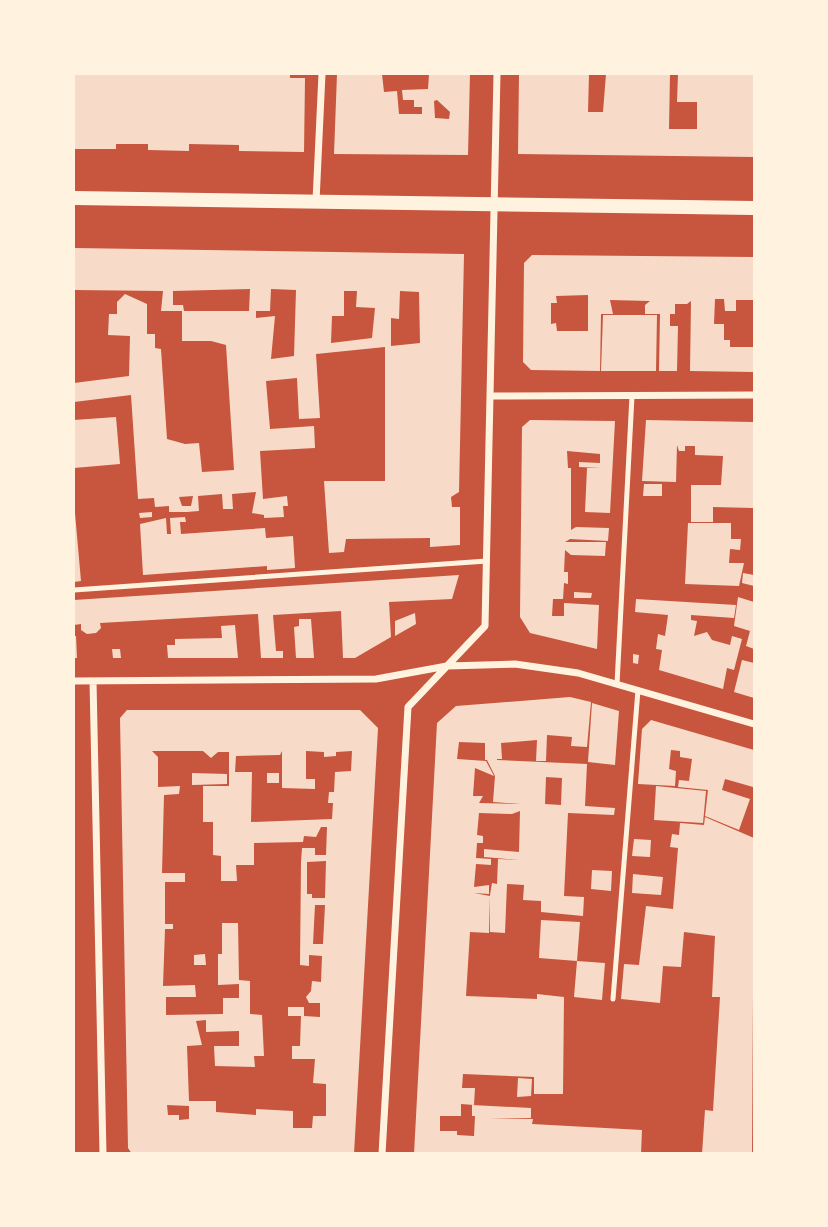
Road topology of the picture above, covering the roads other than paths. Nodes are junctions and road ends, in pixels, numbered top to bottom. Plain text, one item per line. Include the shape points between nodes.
1 (322, 74) edge
2 (497, 74) edge
3 (74, 198) edge
4 (316, 201) junction
5 (496, 203) junction
6 (754, 208) edge
7 (754, 395) edge
8 (491, 396) junction
9 (632, 396) junction
10 (487, 561) junction
11 (74, 590) edge
12 (447, 666) junction
13 (74, 681) edge
14 (93, 681) junction
15 (617, 684) junction
16 (638, 690) junction
17 (754, 724) edge
18 (612, 999) dead end
19 (103, 1153) edge
20 (382, 1153) edge

1 - 4 street
2 - 5 street
3 - 4 main road
4 - 5 main road
5 - 6 main road
5 - 8 street
7 - 9 street
8 - 9 street
8 - 10 street
9 - 15 lane
10 - 11 lane
10 - 12 street via 485,626
12 - 14 street via 376,679
12 - 15 street via 515,664
12 - 20 street via 408,707
13 - 14 street
14 - 19 street
15 - 16 street
16 - 17 street
16 - 18 lane

